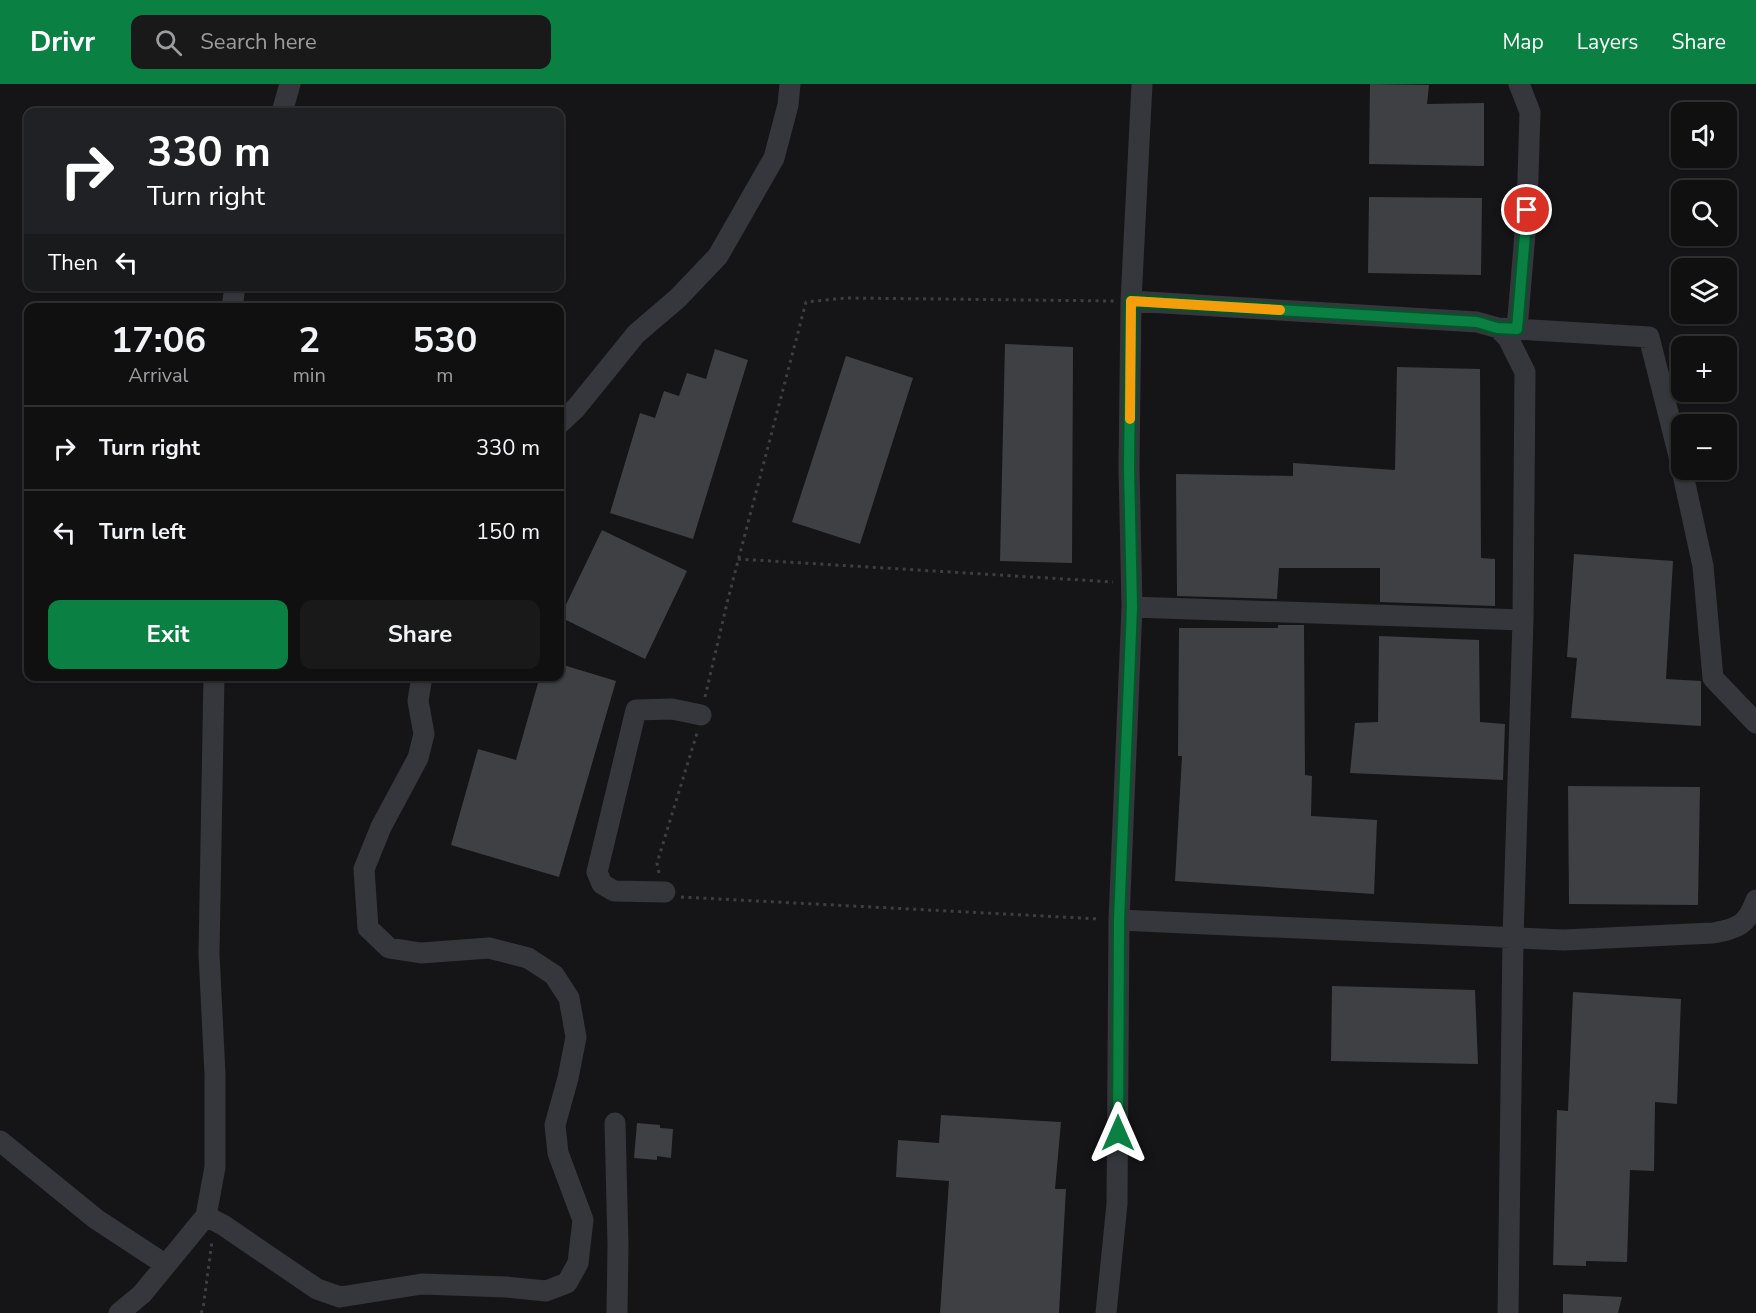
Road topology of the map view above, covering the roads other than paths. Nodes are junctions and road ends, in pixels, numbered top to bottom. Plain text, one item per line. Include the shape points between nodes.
1 (290, 84) edge
2 (790, 84) edge
3 (1142, 84) edge
4 (1519, 84) edge
5 (283, 108) edge
6 (1131, 301) junction
7 (1507, 328) junction
8 (564, 419) edge
9 (1671, 425) edge
10 (1684, 480) edge
11 (1132, 607) junction
12 (1523, 620) junction
13 (214, 681) edge
14 (421, 681) edge
15 (701, 715) road end
16 (1756, 723) edge
17 (665, 891) road end
18 (1756, 900) edge
19 (1119, 920) junction
20 (1746, 928) edge
21 (1513, 938) junction
22 (615, 1123) dead end
23 (0, 1142) edge
24 (206, 1216) junction
25 (166, 1265) junction
26 (119, 1313) edge
27 (617, 1313) edge
28 (1106, 1313) edge
29 (1508, 1313) edge

1 - 5 street
2 - 8 street via 774,158 718,256 636,334
3 - 6 street
4 - 7 street via 1530,112 1527,210
6 - 7 street via 1477,322
6 - 11 street
7 - 9 street via 1649,337
7 - 12 street via 1525,372
10 - 16 street via 1703,566 1713,678
11 - 12 street
11 - 19 street
12 - 21 street
13 - 24 street via 209,954 215,1167
14 - 24 street via 418,701 424,734 418,759 381,826 364,869 368,928 389,948 421,953 489,948 528,958 554,975 569,998 576,1037 555,1125 558,1153 583,1220 578,1263 567,1283 546,1291 422,1284 340,1297 317,1289
15 - 17 street via 672,709 636,710 597,872 602,884 614,891
18 - 20 street
19 - 21 street
19 - 28 street via 1117,1204
20 - 21 street via 1658,936
21 - 29 street
22 - 27 street
23 - 25 street via 96,1219
24 - 25 street
25 - 26 street via 142,1294

